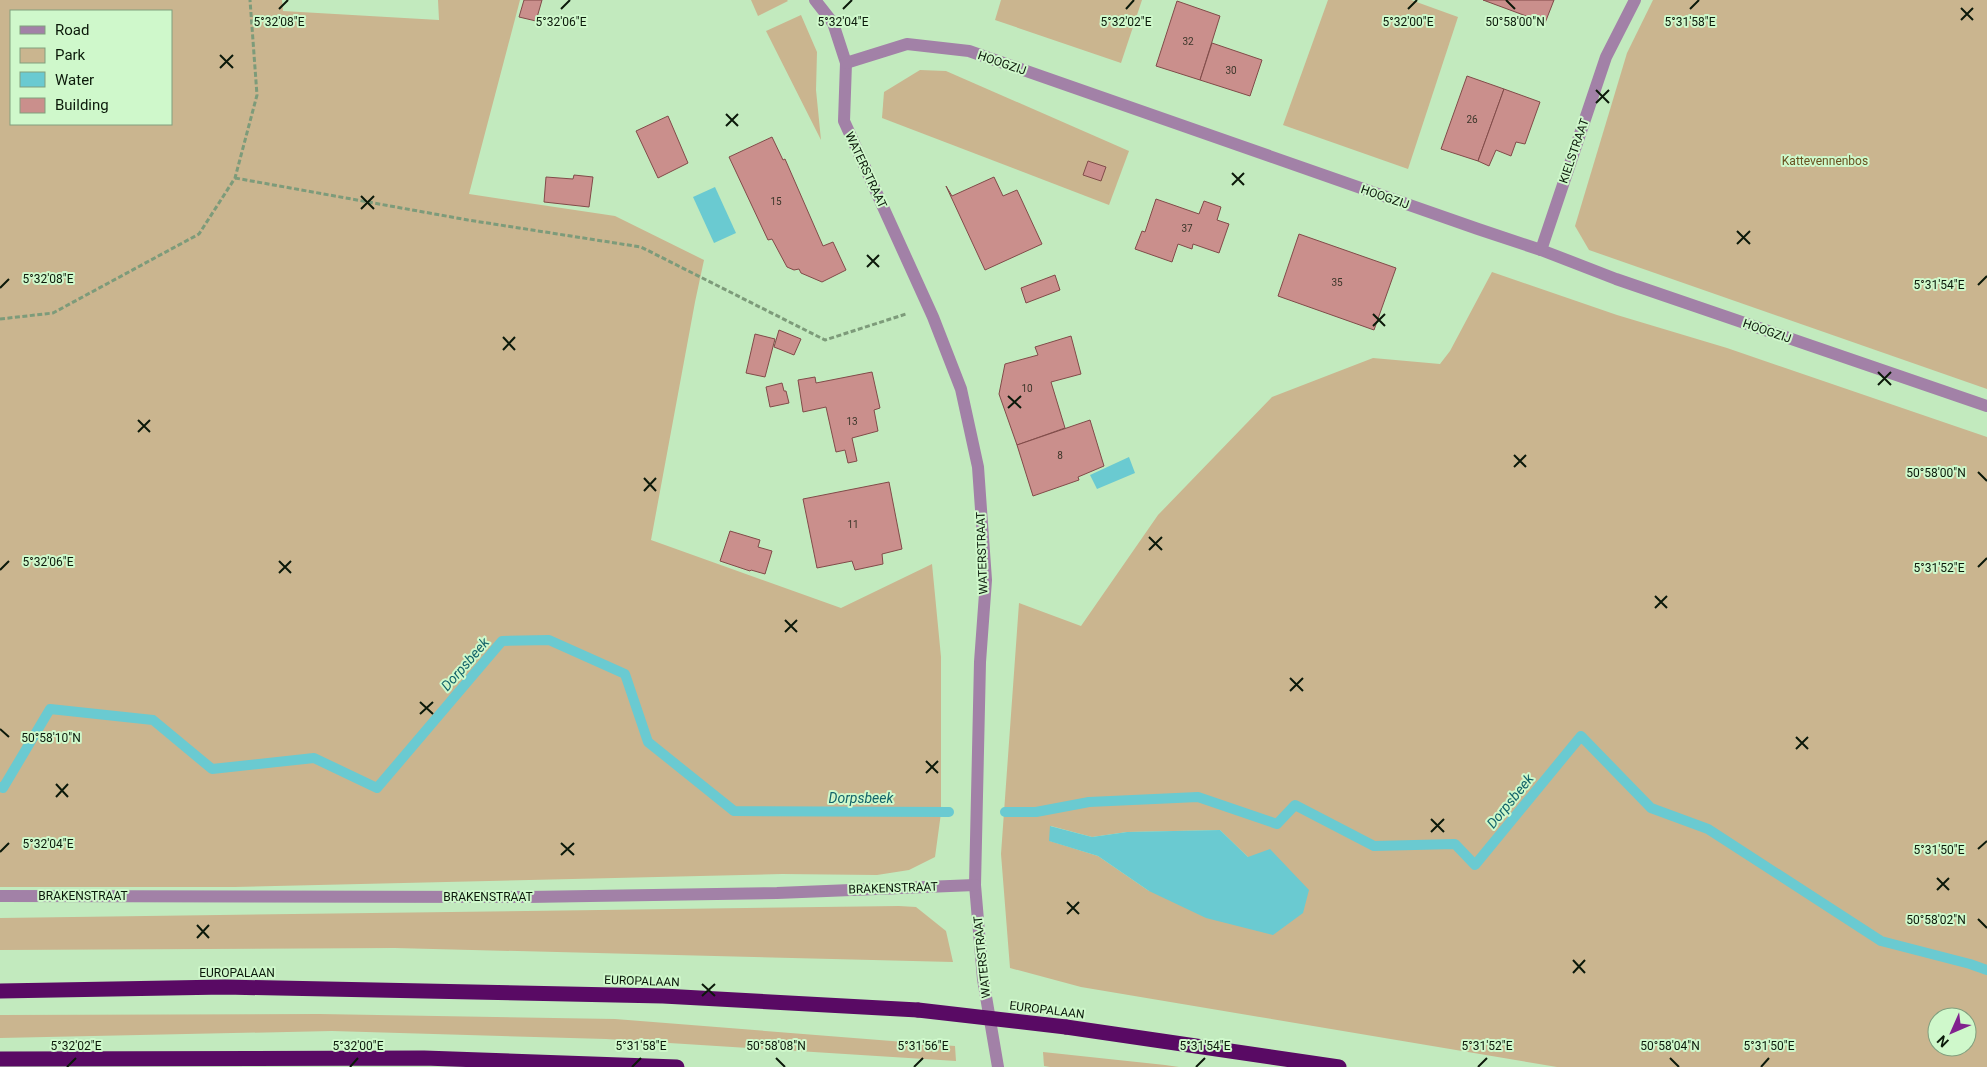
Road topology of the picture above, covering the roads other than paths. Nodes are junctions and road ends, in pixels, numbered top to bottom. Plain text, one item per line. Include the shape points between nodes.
1 (815, 0) edge
2 (1635, 0) edge
3 (846, 63) junction
4 (1541, 250) junction
5 (1987, 406) edge
6 (975, 886) junction
7 (0, 896) edge
8 (0, 990) edge
9 (240, 1058) junction
10 (424, 1058) junction
11 (0, 1059) edge
12 (262, 1067) edge
13 (407, 1067) edge
14 (677, 1067) edge
15 (998, 1067) edge
16 (1339, 1067) edge

1 - 3 street via 833,23
2 - 4 street, KIELSTRAAT via 1606,58
3 - 4 street, HOOGZIJ via 906,44 969,51
3 - 6 street, WATERSTRAAT via 844,121 928,307 961,389 978,467 986,580 980,662
4 - 5 street, HOOGZIJ via 1616,279
6 - 7 street, BRAKENSTRAAT via 528,897
6 - 15 street, WATERSTRAAT via 984,979
8 - 16 highway, EUROPALAAN, bridge via 225,987 663,996 918,1010 1066,1027
9 - 10 highway
9 - 11 highway
9 - 12 street
10 - 13 street
10 - 14 highway

